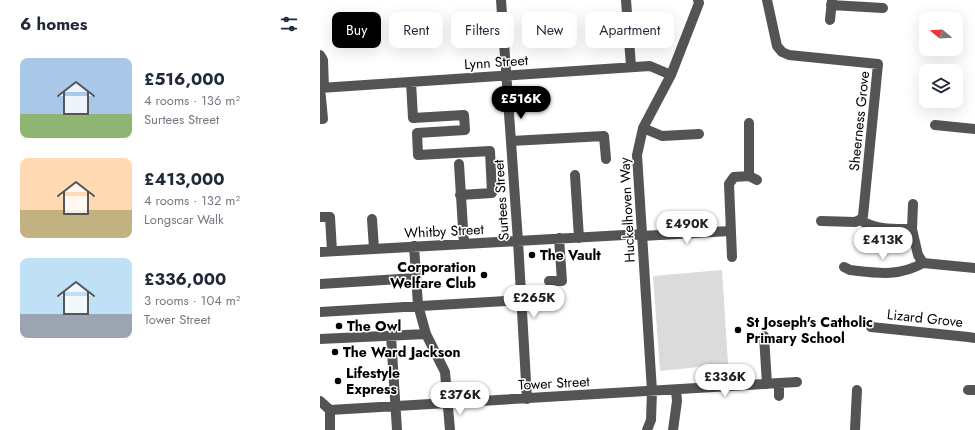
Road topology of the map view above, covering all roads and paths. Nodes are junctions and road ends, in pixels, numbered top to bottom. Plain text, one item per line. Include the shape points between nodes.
1 (501, 0) edge
2 (626, 0) edge
3 (698, 0) edge
4 (767, 0) edge
5 (832, 2) edge
6 (883, 8) dead end
7 (830, 20) dead end
8 (320, 55) edge
9 (631, 66) junction
10 (671, 75) junction
11 (506, 76) junction
12 (411, 82) junction
13 (321, 88) edge
14 (320, 119) edge
15 (749, 123) dead end
16 (935, 125) dead end
17 (643, 128) junction
18 (975, 129) edge
19 (699, 134) dead end
20 (511, 141) junction
21 (606, 159) dead end
22 (459, 164) dead end
23 (575, 175) dead end
24 (460, 195) junction
25 (914, 204) dead end
26 (320, 218) edge
27 (372, 219) dead end
28 (860, 220) junction
29 (822, 221) dead end
30 (912, 229) junction
31 (730, 231) junction
32 (642, 235) junction
33 (559, 238) junction
34 (579, 238) junction
35 (518, 241) junction
36 (464, 244) junction
37 (414, 246) junction
38 (374, 249) junction
39 (332, 251) junction
40 (320, 252) edge
41 (732, 257) dead end
42 (923, 263) junction
43 (844, 267) dead end
44 (975, 268) edge
45 (416, 278) junction
46 (549, 281) dead end
47 (320, 284) edge
48 (521, 300) junction
49 (418, 305) junction
50 (320, 312) edge
51 (871, 327) dead end
52 (426, 334) junction
53 (391, 336) junction
54 (764, 336) dead end
55 (975, 338) edge
56 (320, 339) edge
57 (797, 382) dead end
58 (767, 384) junction
59 (779, 384) junction
60 (676, 390) junction
61 (857, 390) dead end
62 (652, 391) junction
63 (779, 396) dead end
64 (527, 399) junction
65 (320, 401) edge
66 (448, 404) junction
67 (396, 406) junction
68 (330, 410) junction
69 (330, 430) edge
70 (397, 430) edge
71 (450, 430) edge
72 (647, 430) edge
73 (673, 430) edge
74 (855, 430) edge

1 - 11 street, Surtees Street
2 - 9 street
3 - 10 street, Huckelhoven Way
4 - 28 street, Sheerness Grove via 777,46 782,52 789,55 878,64 863,216
5 - 6 street
5 - 7 street
8 - 13 street via 323,60
9 - 10 street, Lynn Street via 650,66
9 - 11 street, Lynn Street
10 - 17 street, Huckelhoven Way
11 - 12 street, Lynn Street
11 - 20 street, Surtees Street
12 - 13 street, Lynn Street
12 - 24 street via 413,118 464,115 465,130 417,133 418,155 490,151 492,193
13 - 14 street via 323,118
15 - 31 street via 749,177 734,177 729,184
16 - 18 street
17 - 19 street via 662,136
17 - 32 street, Huckelhoven Way via 637,155
20 - 21 street via 604,136
20 - 35 street, Surtees Street
22 - 24 street
23 - 34 street
24 - 36 street
25 - 30 street
26 - 39 street via 330,217
27 - 38 street
28 - 29 street
28 - 30 street via 870,226
30 - 42 street via 918,255
31 - 32 street, Whitby Street
31 - 41 street
32 - 34 street, Whitby Street
32 - 62 street, Huckelhoven Way
33 - 34 street, Whitby Street
33 - 35 street, Whitby Street
33 - 46 street via 562,281
35 - 36 street, Whitby Street
35 - 48 street, Surtees Street
36 - 37 street, Whitby Street
37 - 38 street, Whitby Street
37 - 45 street
38 - 39 street, Whitby Street
39 - 40 street, Whitby Street
42 - 43 street via 899,273 850,270
42 - 44 street
45 - 47 street
45 - 49 street
48 - 49 street
48 - 64 street, Surtees Street
49 - 50 street
49 - 52 street
51 - 55 street, Lizard Grove
52 - 53 street
52 - 66 street via 445,372
53 - 56 street
53 - 67 street
54 - 58 street
57 - 59 street, Tower Street
58 - 59 street, Tower Street
58 - 60 street, Tower Street
59 - 63 street
60 - 62 street, Tower Street
60 - 73 street
61 - 74 street
62 - 64 street, Tower Street
62 - 72 street, Huckelhoven Way via 651,420
64 - 66 street, Tower Street
65 - 68 street
66 - 67 street, Tower Street
66 - 71 street
67 - 68 street, Tower Street
67 - 70 street
68 - 69 street

